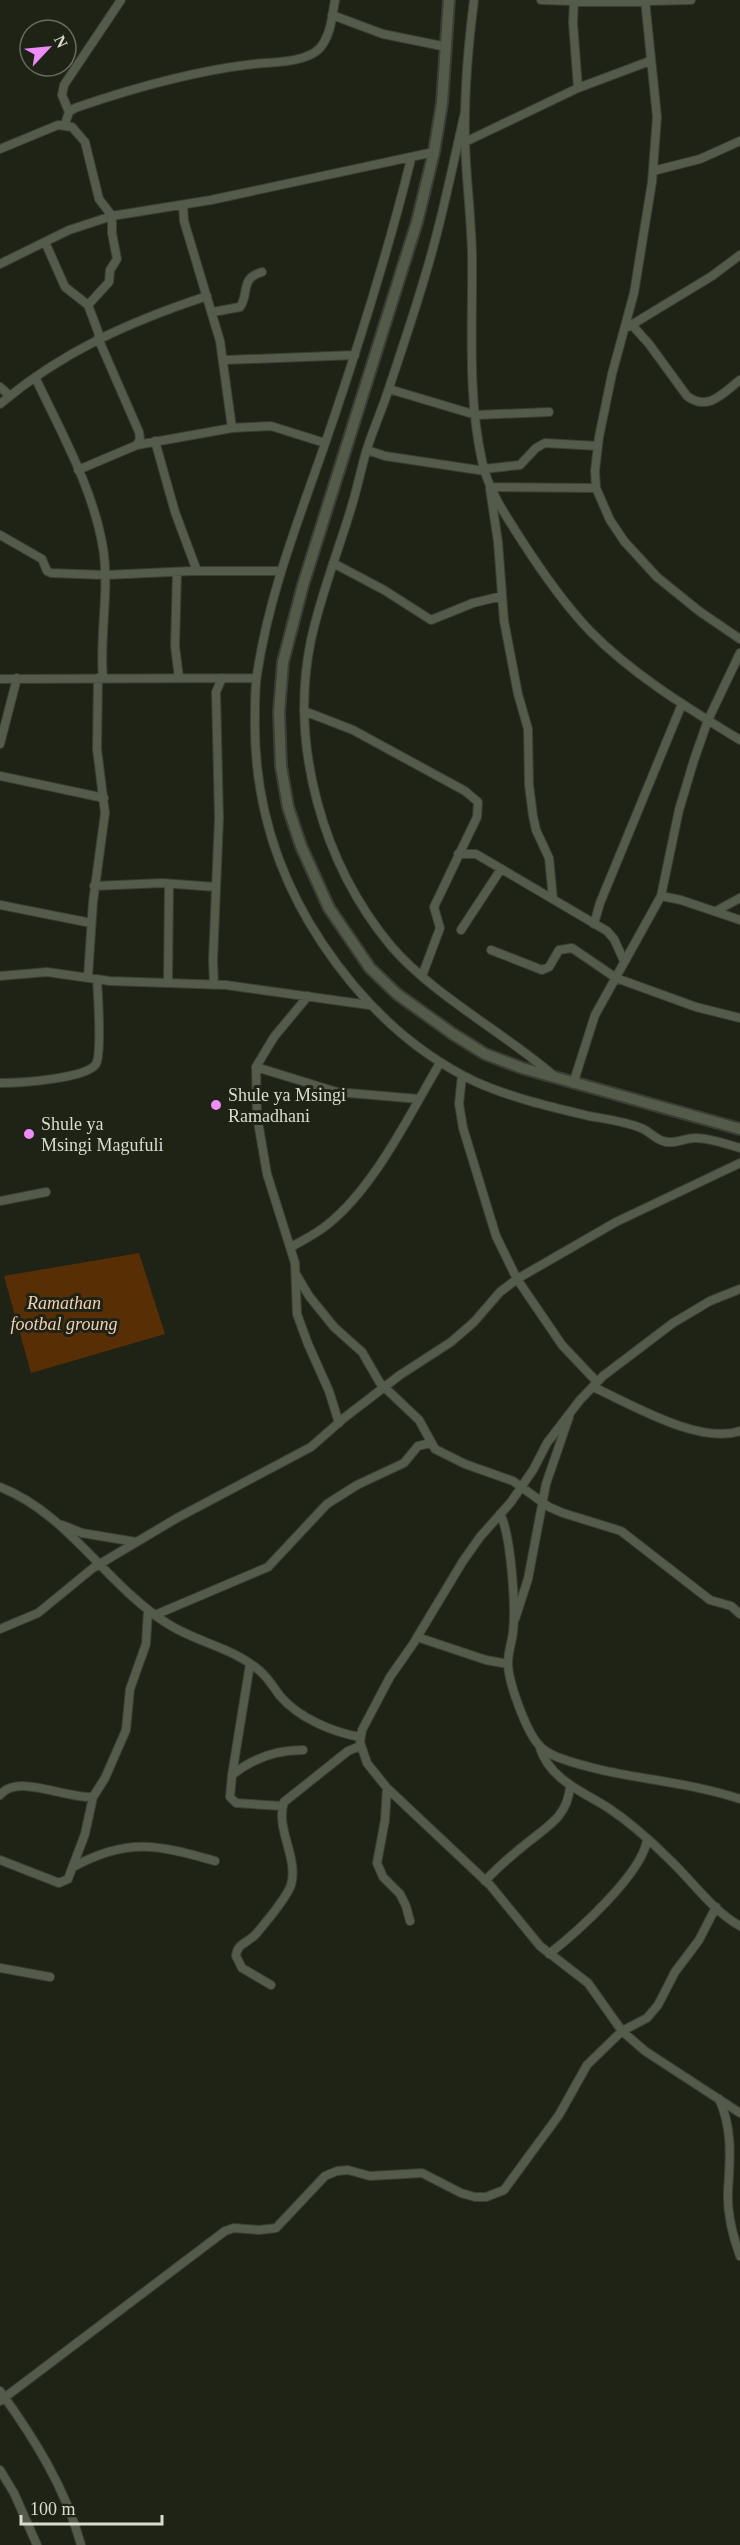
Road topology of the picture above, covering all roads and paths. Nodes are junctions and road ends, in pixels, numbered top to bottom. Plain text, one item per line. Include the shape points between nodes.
1 (121, 0) edge
2 (335, 0) edge
3 (449, 0) edge
4 (474, 0) edge
5 (541, 0) edge
6 (574, 0) edge
7 (691, 0) edge
8 (645, 1) edge
9 (332, 15) junction
10 (447, 47) junction
11 (650, 61) junction
12 (578, 88) junction
13 (69, 112) junction
14 (465, 112) junction
15 (65, 124) junction
16 (740, 141) edge
17 (465, 142) junction
18 (0, 149) edge
19 (434, 152) junction
20 (411, 159) junction
21 (652, 171) junction
22 (183, 205) junction
23 (112, 216) junction
24 (45, 242) junction
25 (740, 255) edge
26 (0, 264) edge
27 (262, 272) dead end
28 (207, 296) junction
29 (88, 305) junction
30 (213, 312) junction
31 (632, 325) junction
32 (624, 330) junction
33 (99, 338) junction
34 (355, 355) junction
35 (225, 360) junction
36 (35, 377) junction
37 (740, 380) edge
38 (0, 387) edge
39 (389, 389) junction
40 (10, 396) junction
41 (0, 404) edge
42 (549, 412) dead end
43 (476, 415) junction
44 (232, 428) junction
45 (154, 441) junction
46 (325, 443) junction
47 (136, 445) junction
48 (598, 446) junction
49 (367, 450) junction
50 (484, 470) junction
51 (78, 471) junction
52 (490, 486) junction
53 (596, 488) junction
54 (0, 535) edge
55 (333, 563) junction
56 (281, 571) junction
57 (177, 572) junction
58 (197, 572) junction
59 (105, 575) junction
60 (502, 596) junction
61 (740, 639) edge
62 (740, 653) edge
63 (17, 678) junction
64 (100, 678) junction
65 (179, 678) junction
66 (222, 678) junction
67 (256, 678) junction
68 (0, 679) edge
69 (682, 704) junction
70 (304, 711) junction
71 (708, 720) junction
72 (740, 740) edge
73 (0, 744) edge
74 (0, 776) edge
75 (104, 798) junction
76 (469, 834) junction
77 (458, 854) junction
78 (476, 854) junction
79 (501, 869) junction
80 (169, 884) junction
81 (94, 886) junction
82 (216, 887) junction
83 (661, 896) junction
84 (740, 898) edge
85 (553, 899) junction
86 (0, 905) edge
87 (716, 911) junction
88 (740, 920) edge
89 (91, 923) junction
90 (594, 924) junction
91 (461, 930) dead end
92 (491, 950) dead end
93 (624, 961) junction
94 (0, 976) edge
95 (422, 976) junction
96 (88, 977) junction
97 (616, 978) junction
98 (97, 979) junction
99 (168, 982) junction
100 (214, 985) junction
101 (308, 996) junction
102 (369, 1005) junction
103 (740, 1018) edge
104 (440, 1063) junction
105 (256, 1067) junction
106 (462, 1075) junction
107 (555, 1076) junction
108 (0, 1083) edge
109 (573, 1083) junction
110 (419, 1099) junction
111 (740, 1129) edge
112 (740, 1148) edge
113 (740, 1163) edge
114 (45, 1192) dead end
115 (0, 1202) edge
116 (291, 1247) junction
117 (296, 1274) junction
118 (517, 1279) junction
119 (740, 1289) edge
120 (595, 1384) junction
121 (385, 1388) junction
122 (570, 1413) junction
123 (339, 1423) junction
124 (740, 1431) edge
125 (431, 1443) junction
126 (522, 1486) junction
127 (0, 1487) edge
128 (543, 1503) junction
129 (500, 1514) junction
130 (58, 1524) junction
131 (136, 1542) junction
132 (100, 1563) junction
133 (152, 1612) junction
134 (740, 1614) edge
135 (513, 1623) junction
136 (0, 1629) edge
137 (417, 1637) junction
138 (250, 1664) junction
139 (508, 1664) junction
140 (360, 1741) junction
141 (540, 1746) junction
142 (303, 1750) dead end
143 (232, 1775) junction
144 (570, 1786) junction
145 (387, 1788) junction
146 (0, 1795) edge
147 (93, 1797) junction
148 (740, 1799) edge
149 (282, 1806) junction
150 (647, 1840) junction
151 (0, 1860) edge
152 (215, 1861) dead end
153 (73, 1867) junction
154 (485, 1881) junction
155 (716, 1907) junction
156 (410, 1921) dead end
157 (740, 1926) edge
158 (549, 1954) junction
159 (0, 1968) edge
160 (50, 1977) dead end
161 (271, 1985) dead end
162 (622, 2031) junction
163 (718, 2097) junction
164 (740, 2113) edge
165 (740, 2256) edge
166 (2, 2397) edge
167 (0, 2470) edge
168 (37, 2545) edge
169 (81, 2545) edge

1 - 13 street via 64,85 62,95
2 - 9 street
3 - 10 main road
4 - 14 street
5 - 6 street
6 - 8 street
6 - 12 street
7 - 8 street
8 - 11 street
9 - 10 street via 382,34
9 - 13 street via 325,39 311,53 184,76
10 - 19 main road
11 - 12 street
11 - 21 street via 657,117
12 - 17 street
13 - 15 street
14 - 17 street
14 - 39 street via 438,230
15 - 18 street
15 - 23 street via 85,142 99,199
16 - 21 street via 699,159
17 - 43 street
19 - 20 street
19 - 107 main road via 417,222 303,585 283,662 279,712 281,766 288,807 312,874 329,908 370,968 397,994 485,1054
20 - 22 street
20 - 34 street
21 - 32 street via 647,219
22 - 23 street
22 - 28 street via 184,221
23 - 24 street
23 - 29 street via 117,259 107,287
24 - 26 street
24 - 29 street via 65,287
25 - 31 street
27 - 30 street via 246,284 240,307
28 - 30 street
28 - 33 street
29 - 33 street
30 - 35 street
31 - 32 street
31 - 37 street via 694,402 710,402
32 - 48 street
33 - 36 street
33 - 47 street via 140,432
34 - 35 street
34 - 46 street
35 - 44 street
36 - 40 street
36 - 51 street
38 - 40 street
39 - 43 street
39 - 49 street
40 - 41 street
42 - 43 street
43 - 50 street
44 - 45 street
44 - 46 street via 271,426
45 - 47 street
45 - 58 street
46 - 56 street
47 - 51 street
48 - 50 street via 545,443 520,465
48 - 53 street
49 - 50 street
49 - 55 street
50 - 52 street
51 - 59 street via 97,519
52 - 53 street
52 - 60 street
52 - 69 street via 530,552 590,631
53 - 61 street via 610,520 649,568 699,611
54 - 59 street via 42,559 47,572
55 - 60 street via 430,620
55 - 70 street via 310,642
56 - 58 street
56 - 67 street
57 - 58 street
57 - 59 street
57 - 65 street via 175,646
59 - 64 street
60 - 85 street via 511,659 528,729 533,816 549,858
62 - 71 street
63 - 64 street
63 - 68 street
63 - 73 street
64 - 65 street
64 - 75 street via 98,749
65 - 66 street
66 - 67 street
66 - 82 street via 216,692
67 - 102 street via 259,788 275,852 315,932
69 - 71 street
69 - 90 street
70 - 76 street via 353,730 475,798 479,808
70 - 95 street via 312,778 325,833 346,882 393,948
71 - 72 street
71 - 83 street via 684,793
74 - 75 street
75 - 81 street via 104,834
76 - 77 street
76 - 78 street
77 - 78 street
77 - 95 street via 434,907 440,928
78 - 79 street
79 - 85 street
79 - 91 street
80 - 81 street
80 - 82 street
80 - 99 street
81 - 89 street
82 - 100 street
83 - 87 street
83 - 93 street
84 - 87 street
85 - 90 street
86 - 89 street
87 - 88 street
89 - 96 street
90 - 93 street via 612,936
92 - 97 street via 542,970 549,967 559,950 572,948
93 - 97 street
94 - 96 street via 47,972
95 - 107 street
96 - 98 street
97 - 103 street via 696,1007
97 - 109 street via 592,1022
98 - 99 street
98 - 108 street via 99,1050 93,1067 80,1073
99 - 100 street
100 - 101 street
101 - 102 street
101 - 105 street via 274,1036
102 - 104 street
104 - 106 street
104 - 110 street
105 - 110 street via 337,1092
105 - 116 street via 256,1116 265,1163
106 - 112 street via 523,1100 639,1127 663,1142 696,1138
106 - 118 street via 462,1128 489,1220
107 - 109 main road
109 - 111 main road
110 - 116 street via 401,1133 355,1198 328,1225
113 - 118 street via 605,1227
114 - 115 street
116 - 117 street
117 - 121 street via 312,1301 362,1352
117 - 123 street via 298,1317
118 - 120 street via 562,1345
118 - 121 street via 451,1342
119 - 120 street via 690,1312
120 - 122 street
120 - 124 street via 673,1423 721,1435
121 - 123 street
121 - 125 street via 419,1420
122 - 126 street
122 - 128 street via 547,1479
123 - 131 street via 303,1452
125 - 126 street via 459,1461
125 - 133 street via 418,1446 404,1462 327,1504 268,1567
126 - 128 street
126 - 129 street
127 - 130 street via 38,1505
128 - 134 street via 584,1521 621,1531 710,1600 731,1606
128 - 135 street via 528,1579
129 - 135 street via 506,1533
129 - 137 street via 470,1549
130 - 131 street via 82,1533
130 - 132 street
131 - 132 street
132 - 133 street via 120,1588
132 - 136 street via 38,1613
133 - 138 street via 183,1633 220,1646
133 - 147 street via 146,1644 130,1689 126,1730
135 - 139 street
137 - 139 street
137 - 140 street via 365,1722
138 - 140 street via 299,1713
138 - 143 street
139 - 141 street via 524,1716
140 - 145 street via 367,1762
140 - 149 street
141 - 144 street via 553,1771
141 - 148 street via 558,1757 590,1766
142 - 143 street via 280,1750 250,1762
143 - 149 street via 230,1797 236,1803
144 - 150 street via 620,1816
144 - 154 street via 564,1810 555,1822
145 - 154 street
145 - 156 street via 377,1863 383,1877 400,1894
146 - 147 street via 16,1785
147 - 153 street
149 - 161 street via 291,1884 255,1935 240,1945 236,1956 242,1968
150 - 155 street
150 - 158 street via 643,1853 615,1891
151 - 153 street via 59,1883 68,1879
152 - 153 street via 139,1845
154 - 158 street
155 - 157 street
155 - 162 street via 658,2005 647,2018
158 - 162 street via 588,1983
159 - 160 street
162 - 163 street via 654,2057
162 - 166 street via 587,2066 560,2115 504,2190 475,2197 422,2173 331,2173 276,2228 225,2231
163 - 164 street
163 - 165 street via 729,2129 729,2212
166 - 169 street via 30,2434 61,2491
167 - 168 street

